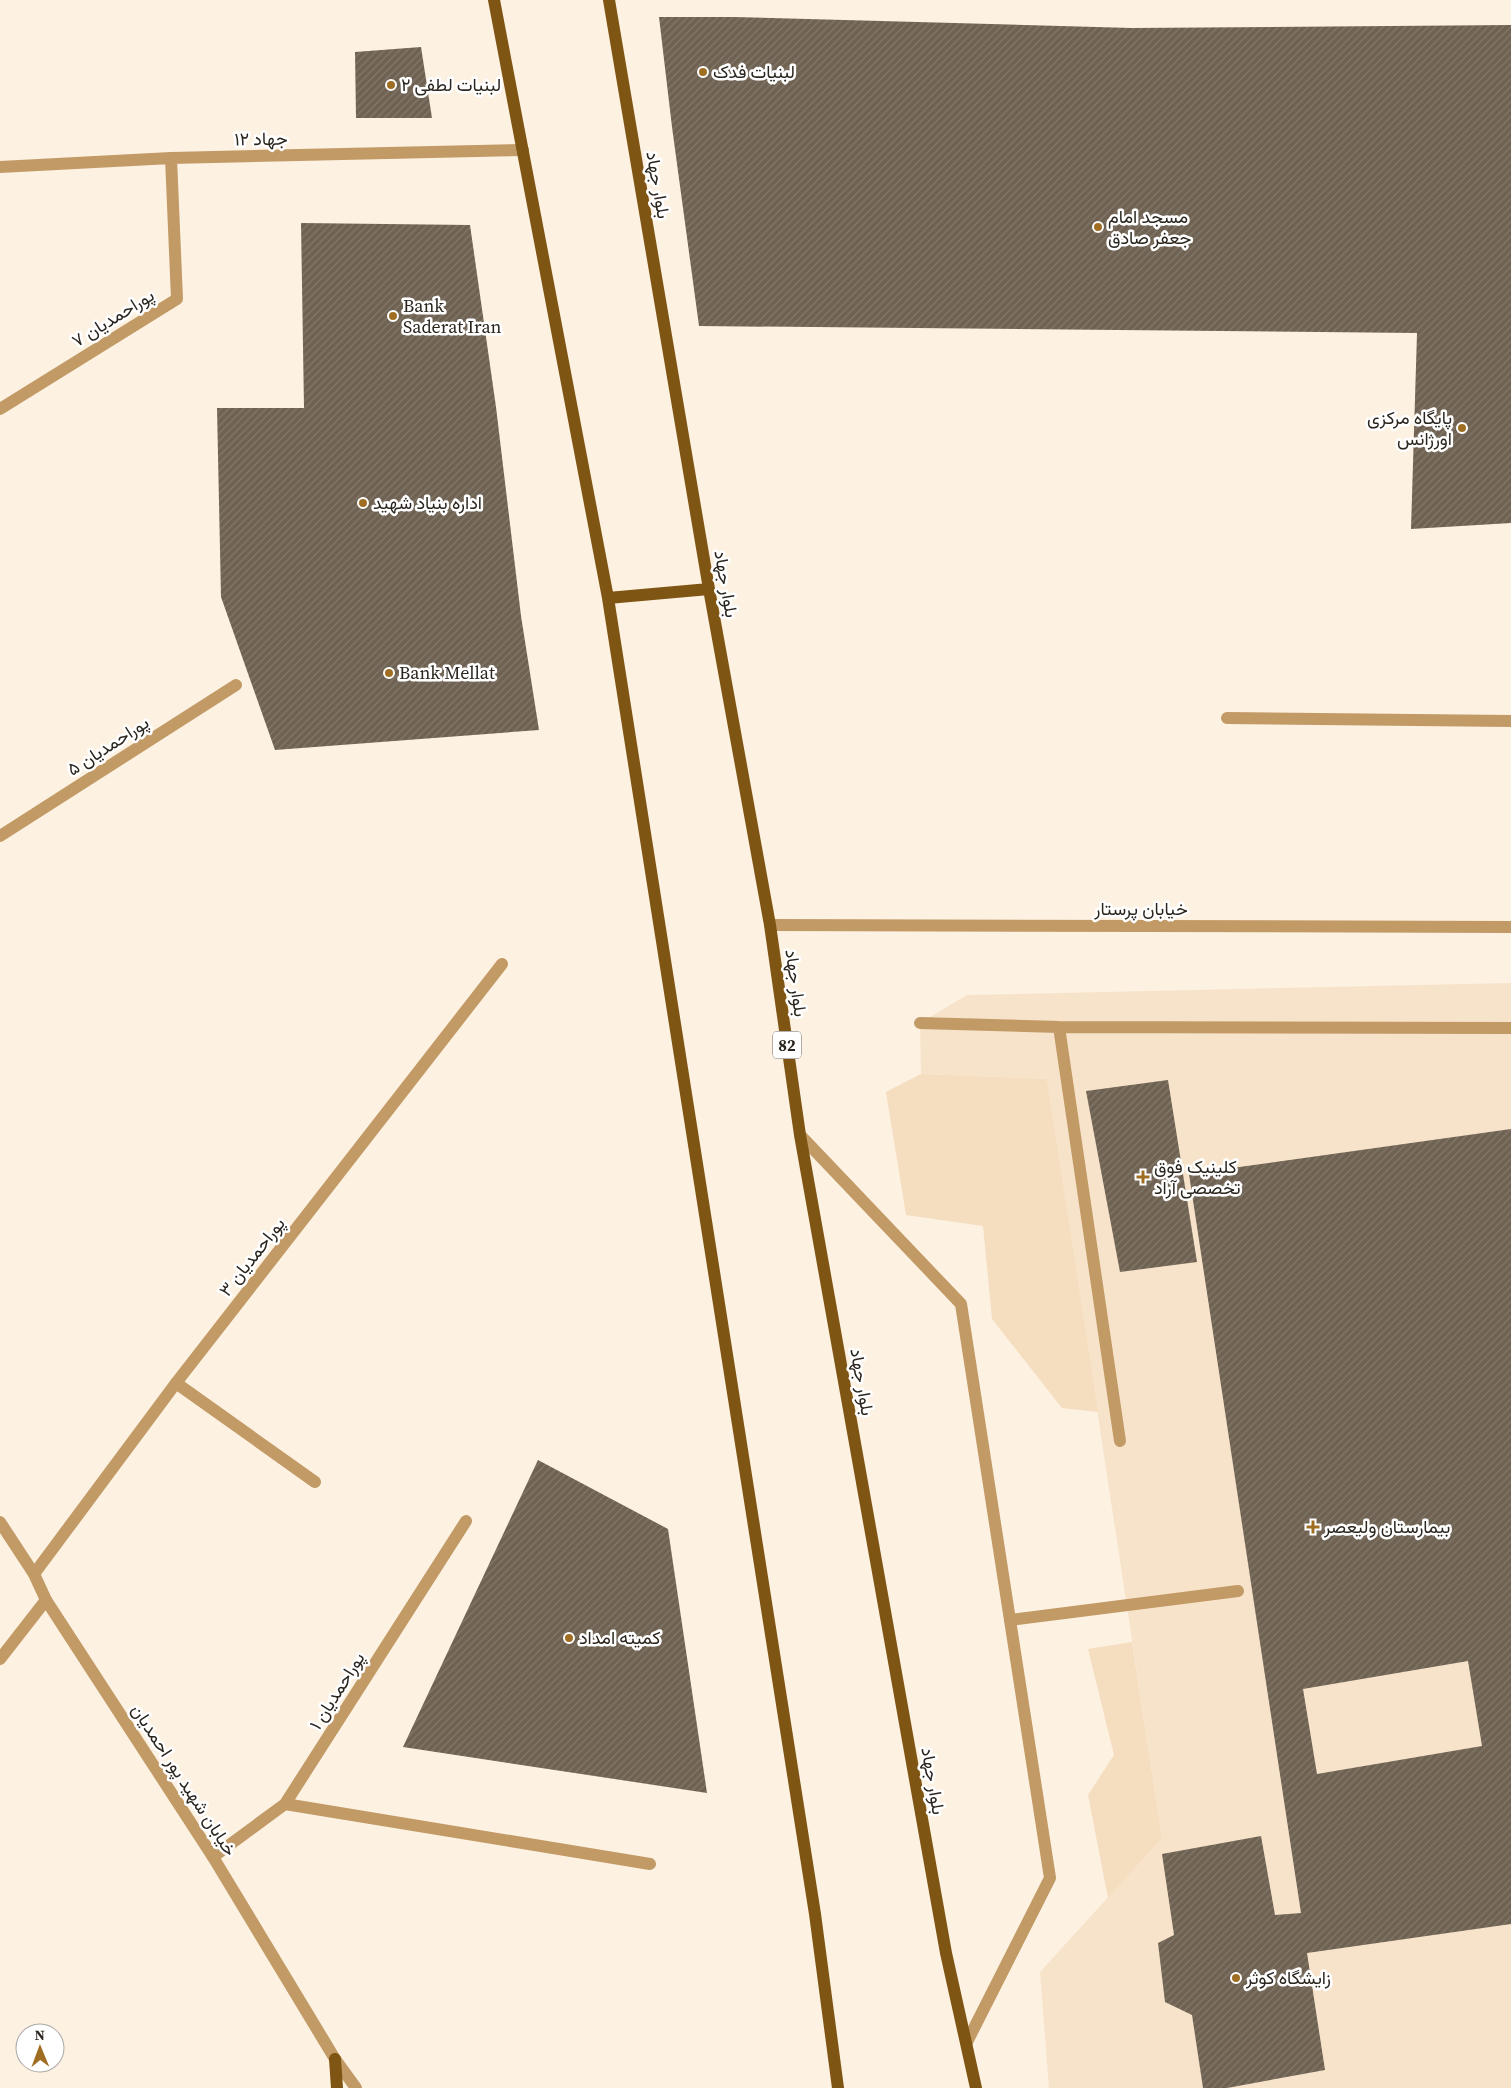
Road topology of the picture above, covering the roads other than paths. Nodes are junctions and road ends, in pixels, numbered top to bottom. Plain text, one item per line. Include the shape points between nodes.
1 (494, 0) edge
2 (609, 0) edge
3 (524, 150) junction
4 (171, 158) junction
5 (0, 167) edge
6 (0, 409) edge
7 (709, 589) junction
8 (608, 598) junction
9 (236, 686) dead end
10 (1227, 718) dead end
11 (1511, 721) edge
12 (0, 836) edge
13 (770, 925) junction
14 (1511, 928) edge
15 (502, 964) dead end
16 (920, 1023) dead end
17 (1059, 1027) junction
18 (1511, 1028) edge
19 (800, 1135) junction
20 (176, 1383) junction
21 (1120, 1441) dead end
22 (315, 1482) dead end
23 (466, 1521) dead end
24 (0, 1522) edge
25 (34, 1574) junction
26 (1238, 1591) dead end
27 (46, 1600) junction
28 (1010, 1620) junction
29 (0, 1659) edge
30 (285, 1804) junction
31 (213, 1857) junction
32 (650, 1864) dead end
33 (967, 2042) junction
34 (336, 2059) junction
35 (337, 2088) edge
36 (356, 2088) edge
37 (838, 2088) edge
38 (976, 2088) edge

1 - 3 main road
2 - 7 main road, بلوار جهاد / 82
3 - 4 street, جهاد ۱۲
3 - 8 main road
4 - 5 street, جهاد ۱۲
4 - 6 street, پوراحمدیان ۷ via 177,299
7 - 8 main road
7 - 13 main road, بلوار جهاد / 82
8 - 37 main road via 813,1904
9 - 12 street, پوراحمدیان ۵
10 - 11 street
13 - 14 street, خیابان پرستار
13 - 19 main road, بلوار جهاد / 82
15 - 20 street, پوراحمدیان ۳
16 - 17 street
17 - 18 street
17 - 21 street
19 - 28 street via 961,1304
19 - 33 main road, بلوار جهاد / 82 via 946,1953
20 - 22 street
20 - 25 street, پوراحمدیان ۳
23 - 30 street, پوراحمدیان ۱
24 - 25 street, خیابان شهید پور احمدیان
25 - 27 street, خیابان شهید پور احمدیان
26 - 28 street
27 - 29 street
27 - 31 street, خیابان شهید پور احمدیان
28 - 33 street via 1050,1878
30 - 31 street, پوراحمدیان ۱
30 - 32 street
31 - 34 street, خیابان شهید پور احمدیان
33 - 38 main road, بلوار جهاد / 82
34 - 35 main road
34 - 36 street, خیابان شهید پور احمدیان

